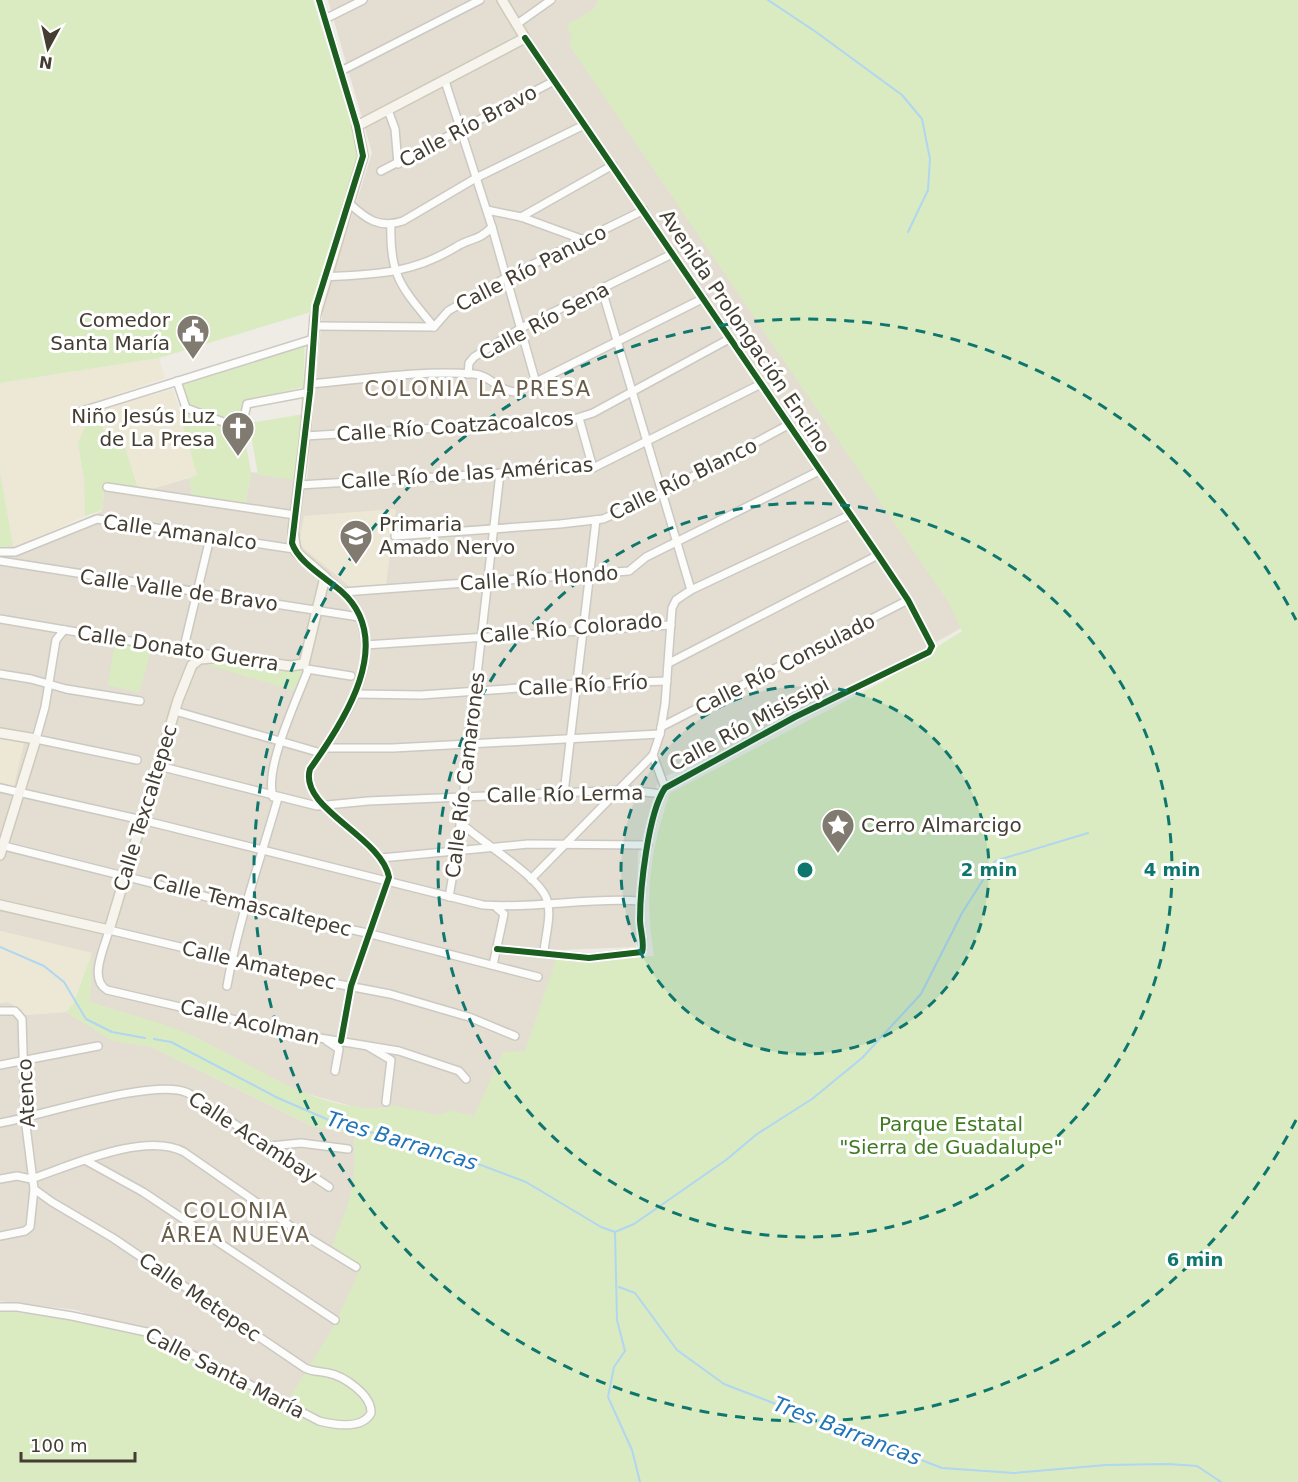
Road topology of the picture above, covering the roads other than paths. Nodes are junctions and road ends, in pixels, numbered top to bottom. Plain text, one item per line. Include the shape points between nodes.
1 (319, 0) edge
2 (363, 0) edge
3 (480, 0) edge
4 (502, 0) edge
5 (551, 0) edge
6 (325, 19) junction
7 (517, 24) junction
8 (525, 38) junction
9 (341, 71) junction
10 (445, 81) junction
11 (555, 81) junction
12 (387, 110) junction
13 (584, 124) junction
14 (357, 126) junction
15 (461, 129) junction
16 (398, 164) junction
17 (613, 165) junction
18 (381, 171) dead end
19 (476, 178) junction
20 (349, 203) junction
21 (487, 210) junction
22 (644, 210) junction
23 (521, 217) junction
24 (391, 224) junction
25 (492, 227) junction
26 (584, 240) junction
27 (674, 253) junction
28 (395, 273) junction
29 (325, 277) junction
30 (507, 277) junction
31 (602, 290) junction
32 (704, 298) junction
33 (314, 326) junction
34 (434, 327) junction
35 (521, 328) junction
36 (313, 339) junction
37 (729, 339) junction
38 (618, 341) junction
39 (468, 374) junction
40 (177, 381) junction
41 (536, 383) junction
42 (761, 384) junction
43 (310, 388) junction
44 (632, 391) junction
45 (79, 412) dead end
46 (579, 418) junction
47 (788, 425) junction
48 (305, 436) junction
49 (646, 443) junction
50 (593, 468) junction
51 (819, 471) junction
52 (500, 473) junction
53 (299, 485) junction
54 (107, 487) dead end
55 (662, 493) junction
56 (295, 515) junction
57 (849, 515) junction
58 (596, 520) junction
59 (495, 528) junction
60 (395, 536) dead end
61 (210, 538) junction
62 (676, 544) junction
63 (0, 552) edge
64 (296, 552) junction
65 (878, 555) junction
66 (0, 561) edge
67 (589, 576) junction
68 (325, 577) junction
69 (488, 581) junction
70 (691, 590) junction
71 (343, 592) junction
72 (198, 593) junction
73 (908, 600) junction
74 (319, 610) junction
75 (359, 617) junction
76 (0, 619) edge
77 (671, 625) junction
78 (64, 630) junction
79 (582, 630) junction
80 (482, 635) junction
81 (365, 645) junction
82 (932, 646) joint
83 (183, 651) junction
84 (224, 657) junction
85 (669, 663) junction
86 (306, 667) junction
87 (0, 674) edge
88 (351, 676) dead end
89 (667, 681) junction
90 (576, 684) junction
91 (49, 685) junction
92 (476, 690) junction
93 (356, 694) junction
94 (140, 701) dead end
95 (175, 711) junction
96 (661, 730) junction
97 (0, 733) edge
98 (36, 739) junction
99 (281, 740) junction
100 (569, 740) junction
101 (469, 744) junction
102 (323, 750) junction
103 (653, 755) junction
104 (137, 760) dead end
105 (159, 766) junction
106 (0, 788) edge
107 (618, 790) junction
108 (664, 791) junction
109 (19, 792) junction
110 (564, 793) junction
111 (276, 797) junction
112 (462, 797) junction
113 (324, 806) junction
114 (142, 820) junction
115 (460, 822) junction
116 (564, 845) junction
117 (648, 845) junction
118 (1, 848) edge
119 (492, 849) junction
120 (457, 851) junction
121 (263, 852) junction
122 (381, 858) junction
123 (128, 875) junction
124 (531, 879) junction
125 (389, 881) junction
126 (448, 897) junction
127 (640, 901) junction
128 (548, 904) junction
129 (0, 905) edge
130 (247, 905) junction
131 (492, 906) junction
132 (110, 930) junction
133 (368, 933) junction
134 (497, 950) junction
135 (544, 952) junction
136 (231, 960) junction
137 (494, 965) junction
138 (538, 977) dead end
139 (100, 985) joint
140 (227, 986) dead end
141 (351, 986) junction
142 (0, 1011) edge
143 (515, 1036) dead end
144 (324, 1039) junction
145 (341, 1041) junction
146 (98, 1046) dead end
147 (368, 1046) junction
148 (24, 1061) junction
149 (0, 1065) edge
150 (335, 1071) dead end
151 (466, 1079) dead end
152 (386, 1102) dead end
153 (25, 1118) junction
154 (0, 1123) edge
155 (270, 1146) junction
156 (348, 1149) dead end
157 (85, 1160) junction
158 (0, 1179) edge
159 (31, 1179) junction
160 (329, 1187) dead end
161 (34, 1189) junction
162 (0, 1236) edge
163 (356, 1268) dead end
164 (0, 1307) edge
165 (335, 1320) dead end
166 (371, 1410) joint

1 - 6 street
2 - 6 street
3 - 9 street
4 - 7 street, Avenida Prolongación Encino
5 - 7 street
6 - 9 street
7 - 8 street, Avenida Prolongación Encino
8 - 10 street
8 - 11 street, Avenida Prolongación Encino
9 - 14 street
10 - 12 street
10 - 15 street
11 - 13 street, Avenida Prolongación Encino
11 - 15 street, Calle Río Bravo
12 - 14 street
12 - 16 street via 395,129
13 - 17 street, Avenida Prolongación Encino
13 - 19 street
14 - 20 street via 363,156
15 - 16 street, Calle Río Bravo
15 - 19 street
16 - 18 street, Calle Río Bravo
17 - 22 street, Avenida Prolongación Encino
17 - 23 street
19 - 21 street
19 - 24 street via 403,221
20 - 24 street via 368,220
20 - 29 street
21 - 23 street
21 - 25 street
22 - 26 street, Calle Río Panuco
22 - 27 street, Avenida Prolongación Encino
23 - 26 street
24 - 28 street
25 - 28 street via 482,237 457,246 442,257
25 - 30 street
26 - 30 street, Calle Río Panuco
27 - 31 street, Calle Río Sena
27 - 32 street, Avenida Prolongación Encino
28 - 29 street
28 - 34 street
29 - 33 street
30 - 34 street, Calle Río Panuco via 448,311
30 - 35 street
31 - 35 street, Calle Río Sena
31 - 38 street
32 - 37 street, Avenida Prolongación Encino
32 - 38 street
33 - 34 street
33 - 36 street
35 - 39 street, Calle Río Sena via 474,357
35 - 41 street
36 - 40 street
36 - 43 street
37 - 42 street, Avenida Prolongación Encino
37 - 44 street, Calle Río Coatzacoalcos
38 - 41 street
38 - 44 street
39 - 41 street via 482,375 513,393
39 - 43 street, Calle Río Sena via 423,374
40 - 43 street, Calle Río Sena via 186,408 239,428 247,404
40 - 45 street
42 - 47 street, Avenida Prolongación Encino
42 - 49 street, Calle Río de las Américas
43 - 48 street
44 - 46 street, Calle Río Coatzacoalcos
44 - 49 street
46 - 48 street, Calle Río Coatzacoalcos via 551,423
46 - 50 street
47 - 51 street, Avenida Prolongación Encino
47 - 55 street, Calle Río Blanco
48 - 53 street
49 - 50 street, Calle Río de las Américas
49 - 55 street
50 - 52 street, Calle Río de las Américas
51 - 57 street, Avenida Prolongación Encino
51 - 62 street, Calle Río Hondo
52 - 53 street, Calle Río de las Américas
52 - 59 street, Calle Río Camarones
53 - 56 street
54 - 56 street
55 - 58 street, Calle Río Blanco
55 - 62 street
56 - 64 street via 292,536
57 - 65 street, Avenida Prolongación Encino
57 - 70 street, Calle Río Colorado
58 - 59 street, Calle Río Blanco
58 - 67 street
59 - 60 street, Calle Río Blanco
59 - 69 street, Calle Río Camarones
61 - 63 street, Calle Amanalco via 98,519 15,552
61 - 64 street, Calle Amanalco
61 - 72 street
62 - 67 street, Calle Río Hondo via 646,557 629,571
62 - 70 street
64 - 68 street
65 - 73 street, Avenida Prolongación Encino
65 - 85 street, Calle Río Frío
66 - 72 street, Calle Valle de Bravo
67 - 69 street, Calle Río Hondo
67 - 79 street
68 - 71 street
68 - 74 street
69 - 71 street, Calle Río Hondo
69 - 80 street, Calle Río Camarones
70 - 77 street, Calle Río Colorado via 673,604
71 - 75 street
72 - 74 street, Calle Valle de Bravo
72 - 83 street
73 - 82 street, Avenida Prolongación Encino
73 - 96 street, Calle Río Consulado
74 - 75 street, Calle Valle de Bravo
74 - 86 street
75 - 81 street
76 - 78 street, Calle Donato Guerra
77 - 79 street, Calle Río Colorado
77 - 85 street
78 - 83 street, Calle Donato Guerra
78 - 91 street via 56,640
79 - 80 street, Calle Río Colorado
79 - 90 street
80 - 81 street, Calle Río Colorado
80 - 92 street, Calle Río Camarones
81 - 93 street
82 - 108 street, Calle Río Misissipi via 928,652 795,717
83 - 84 street, Calle Donato Guerra
84 - 86 street, Calle Donato Guerra
84 - 95 street, Calle Texcaltepec via 200,659 192,665
85 - 89 street
86 - 88 street, Calle Donato Guerra
86 - 99 street
87 - 91 street
89 - 90 street, Calle Río Frío
89 - 96 street
90 - 92 street, Calle Río Frío
90 - 100 street
91 - 94 street
91 - 98 street
92 - 93 street, Calle Río Frío via 421,695
92 - 101 street, Calle Río Camarones
93 - 102 street
95 - 99 street, Calle Río Consulado
95 - 105 street, Calle Texcaltepec
96 - 100 street, Calle Río Consulado
96 - 103 street
97 - 98 street
98 - 104 street
98 - 109 street
99 - 102 street, Calle Río Consulado
99 - 111 street via 272,787
100 - 101 street, Calle Río Consulado
100 - 110 street
101 - 102 street, Calle Río Consulado
101 - 112 street, Calle Río Camarones
102 - 113 street via 310,769 308,783
103 - 107 street
103 - 108 street, Calle Río Misissipi
105 - 111 street, Calle Río Lerma
105 - 114 street, Calle Texcaltepec
106 - 109 street
107 - 108 street, Calle Río Lerma
107 - 110 street, Calle Río Lerma
107 - 116 street
108 - 117 street, Calle Río Misissipi
109 - 114 street
109 - 118 street
110 - 112 street, Calle Río Lerma
111 - 113 street, Calle Río Lerma
111 - 121 street
112 - 113 street, Calle Río Lerma
112 - 115 street, Calle Río Camarones
113 - 122 street
114 - 121 street
114 - 123 street, Calle Texcaltepec
115 - 119 street
115 - 120 street, Calle Río Camarones
116 - 117 street
116 - 119 street
116 - 124 street
117 - 127 street, Calle Río Misissipi
118 - 123 street, Calle Temascaltepec
119 - 120 street
119 - 124 street
120 - 122 street
120 - 126 street, Calle Río Camarones
121 - 125 street
121 - 130 street
122 - 125 street
123 - 130 street, Calle Temascaltepec
123 - 132 street, Calle Texcaltepec
124 - 128 street
125 - 126 street
125 - 133 street
126 - 131 street
127 - 128 street via 596,899
127 - 135 street, Calle Río Misissipi via 642,951 589,958
128 - 131 street
128 - 135 street
129 - 132 street, Calle Amatepec
130 - 133 street, Calle Temascaltepec
130 - 136 street
131 - 134 street via 504,914
132 - 136 street, Calle Amatepec
132 - 139 street, Calle Texcaltepec via 97,977
133 - 137 street, Calle Temascaltepec
133 - 141 street
134 - 135 street
134 - 137 street
136 - 140 street
136 - 141 street, Calle Amatepec
137 - 138 street, Calle Temascaltepec
139 - 144 street, Calle Acolman via 107,990
141 - 143 street, Calle Amatepec via 435,1006
141 - 145 street
142 - 148 street, Atenco via 15,1011 22,1019
144 - 145 street, Calle Acolman
144 - 150 street via 339,1049
145 - 147 street, Calle Acolman
146 - 148 street
147 - 151 street, Calle Acolman via 412,1055 462,1072
147 - 152 street via 391,1060
148 - 149 street
148 - 153 street, Atenco
153 - 154 street, Calle Acambay
153 - 155 street, Calle Acambay via 144,1091 177,1089
153 - 159 street, Atenco
155 - 156 street via 301,1143
155 - 160 street, Calle Acambay
157 - 159 street
157 - 163 street via 152,1145 177,1148
157 - 165 street via 143,1192
158 - 159 street
159 - 161 street
161 - 162 street via 30,1227
161 - 166 street, Calle Metepec via 305,1368 345,1380
164 - 166 street, Calle Santa María via 151,1332 327,1423 360,1423 367,1420

